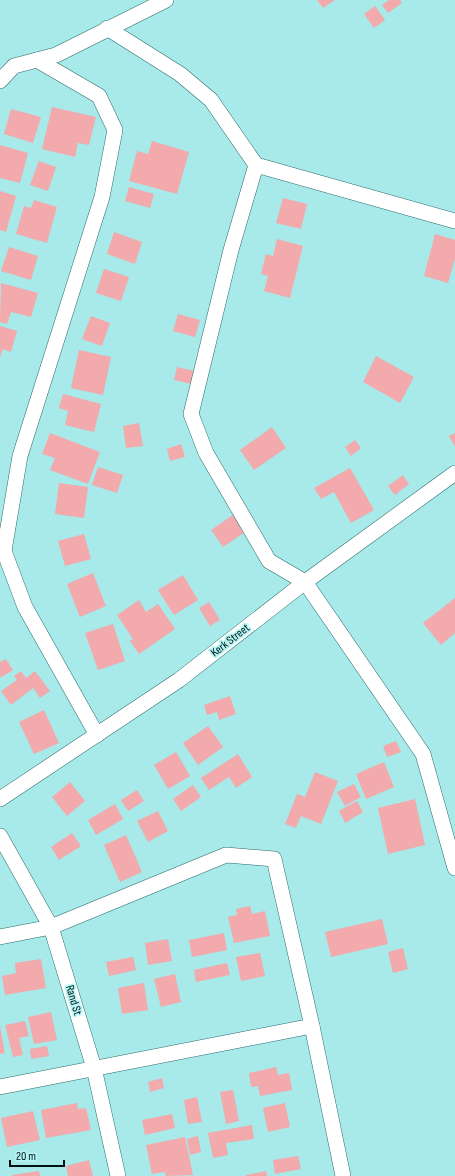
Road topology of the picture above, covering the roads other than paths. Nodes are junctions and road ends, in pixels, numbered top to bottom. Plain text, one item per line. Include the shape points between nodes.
1 (166, 0) edge
2 (107, 28) junction
3 (37, 60) junction
4 (0, 81) edge
5 (256, 166) junction
6 (455, 220) edge
7 (455, 474) edge
8 (305, 582) junction
9 (97, 735) junction
10 (0, 799) edge
11 (0, 836) edge
12 (455, 868) edge
13 (52, 928) junction
14 (0, 936) edge
15 (312, 1026) junction
16 (94, 1068) junction
17 (0, 1087) edge
18 (118, 1176) edge
19 (343, 1176) edge

1 - 2 street
2 - 3 street via 56,55
2 - 5 street via 180,74 211,100
3 - 4 street via 14,66
3 - 9 street via 99,96 115,130 102,197 20,456 4,551 25,607
5 - 6 street
5 - 8 street via 231,250 191,414 206,453 269,561
7 - 8 street, Kerk Street
8 - 9 street, Kerk Street via 179,680
8 - 12 street via 423,754
9 - 10 street, Kerk Street
11 - 13 street, Rand St
13 - 14 street
13 - 15 street via 226,855 274,859
13 - 16 street, Rand St
15 - 16 street
15 - 19 street
16 - 17 street
16 - 18 street, Rand St

